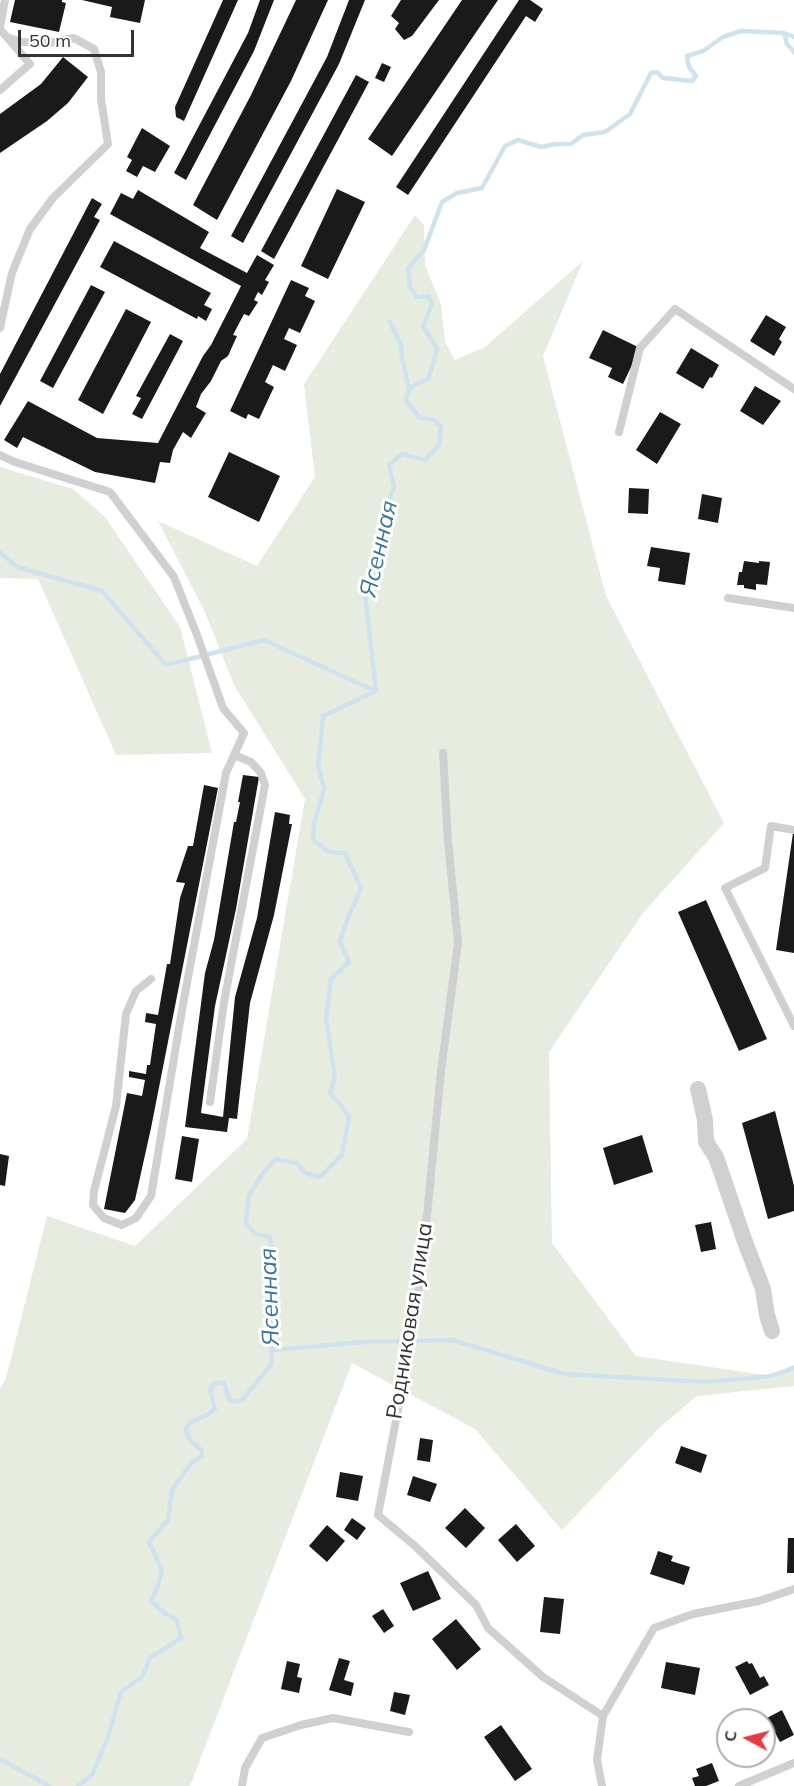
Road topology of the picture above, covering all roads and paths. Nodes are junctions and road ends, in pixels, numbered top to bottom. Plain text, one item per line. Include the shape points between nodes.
1 (5, 0) edge
2 (0, 28) edge
3 (7, 37) junction
4 (0, 90) edge
5 (0, 328) edge
6 (794, 388) edge
7 (619, 432) dead end
8 (0, 455) edge
9 (728, 598) dead end
10 (794, 608) edge
11 (443, 753) dead end
12 (234, 755) junction
13 (794, 830) edge
14 (151, 979) dead end
15 (794, 1026) edge
16 (698, 1089) dead end
17 (210, 1102) dead end
18 (772, 1331) dead end
19 (794, 1589) edge
20 (603, 1716) junction
21 (409, 1732) dead end
22 (794, 1763) edge
23 (242, 1786) edge
24 (602, 1786) edge
25 (739, 1786) edge

1 - 2 lane
2 - 3 lane
3 - 4 lane via 30,64
3 - 5 lane via 21,42 74,38 94,49 108,144 53,198 30,229 12,273
6 - 7 lane via 675,309 640,348
8 - 12 lane via 110,492 174,577 223,708 243,734
9 - 10 lane
11 - 20 lane, Родниковая улица via 458,943 422,1267 378,1515 476,1605 488,1628 543,1677
12 - 14 lane via 226,773 151,1196 136,1218 122,1225 104,1218 93,1205 93,1198 116,1106 126,1014 136,992
12 - 17 lane via 251,762 261,773 264,785
13 - 15 lane via 771,826 765,868 725,888
16 - 18 street via 706,1142 716,1157 763,1289
19 - 20 lane via 759,1601 693,1614 654,1628
20 - 24 lane via 597,1760
21 - 23 lane via 333,1718 301,1725 262,1738 245,1768
22 - 25 lane

